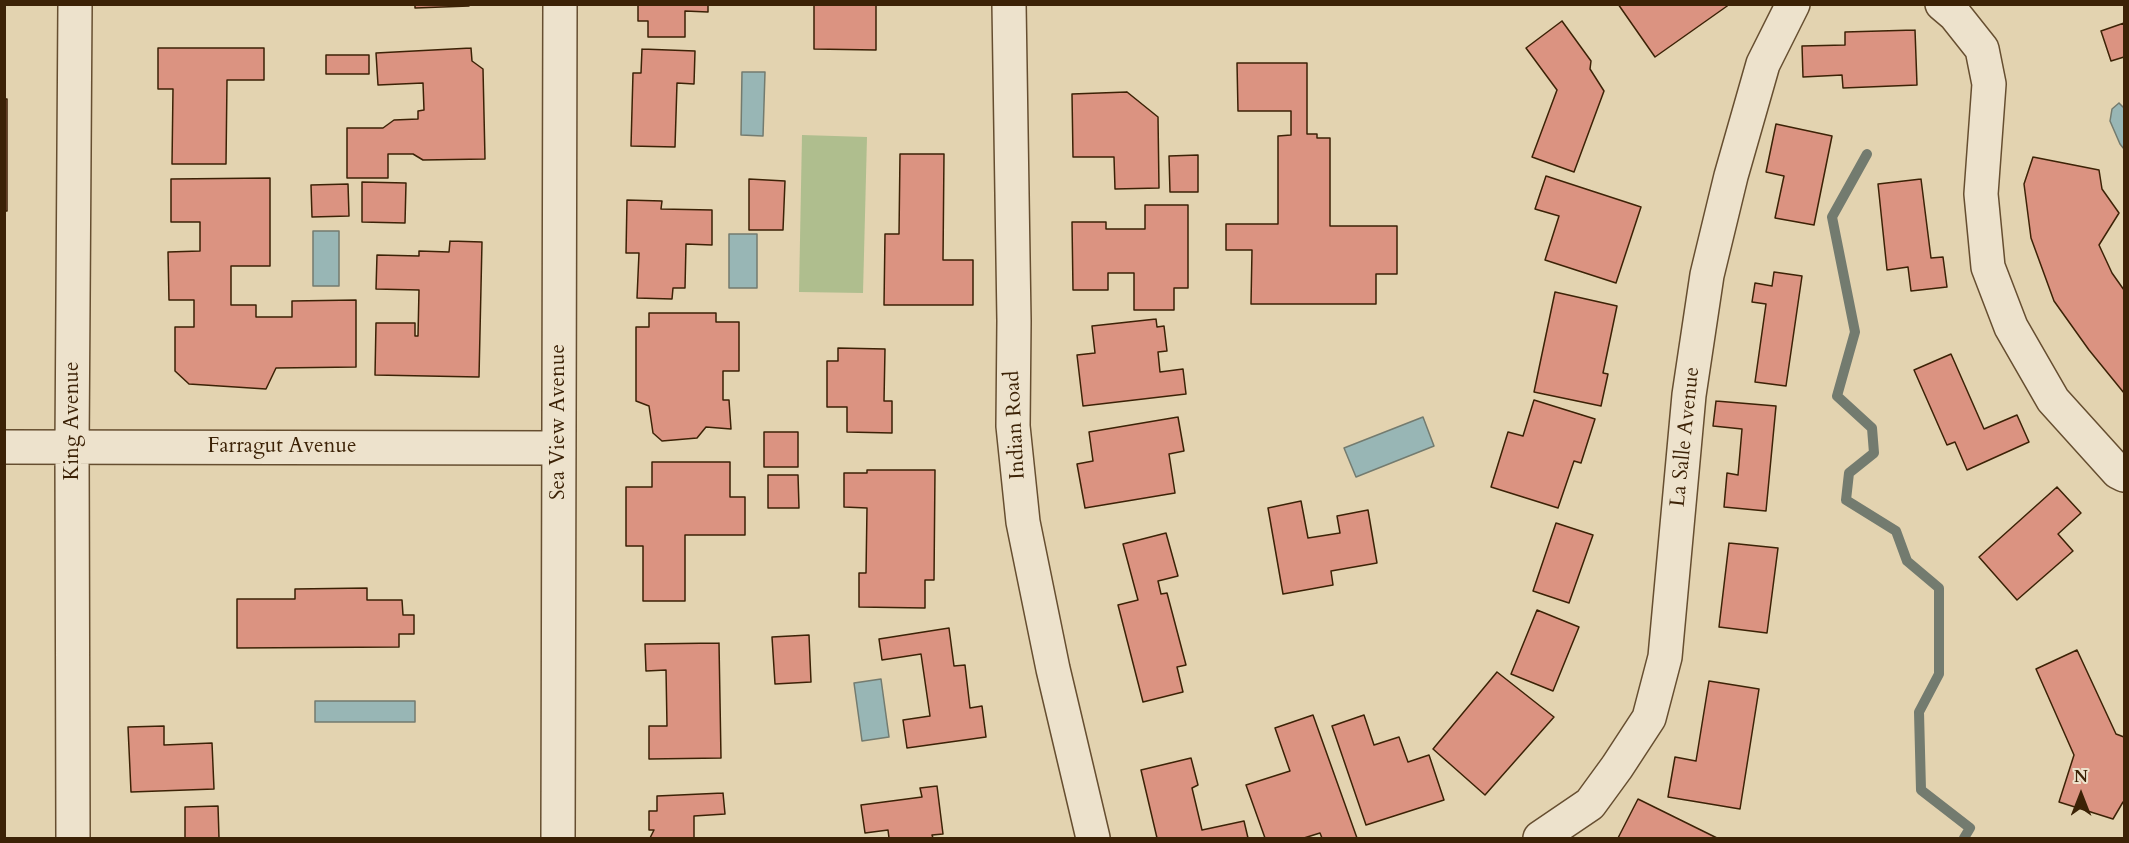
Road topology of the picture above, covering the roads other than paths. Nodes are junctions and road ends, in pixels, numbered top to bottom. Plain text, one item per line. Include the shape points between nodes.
1 (75, 4) edge
2 (560, 4) edge
3 (1009, 4) edge
4 (1793, 4) edge
5 (1942, 4) edge
6 (4, 447) edge
7 (72, 447) junction
8 (559, 448) junction
9 (2124, 475) edge
10 (73, 838) edge
11 (558, 838) edge
12 (1093, 838) edge
13 (1540, 838) edge

1 - 7 street, King Avenue
2 - 8 street, Sea View Avenue
3 - 12 street, Indian Road via 1012,426 1023,522
4 - 13 street, La Salle Avenue via 1763,64 1707,275 1689,395 1665,657 1649,718 1590,804
5 - 9 street via 1982,49 1989,84 1981,194 1988,267 2011,327 2053,400
6 - 7 street, Farragut Avenue
7 - 8 street, Farragut Avenue
7 - 10 street, King Avenue
8 - 11 street, Sea View Avenue

